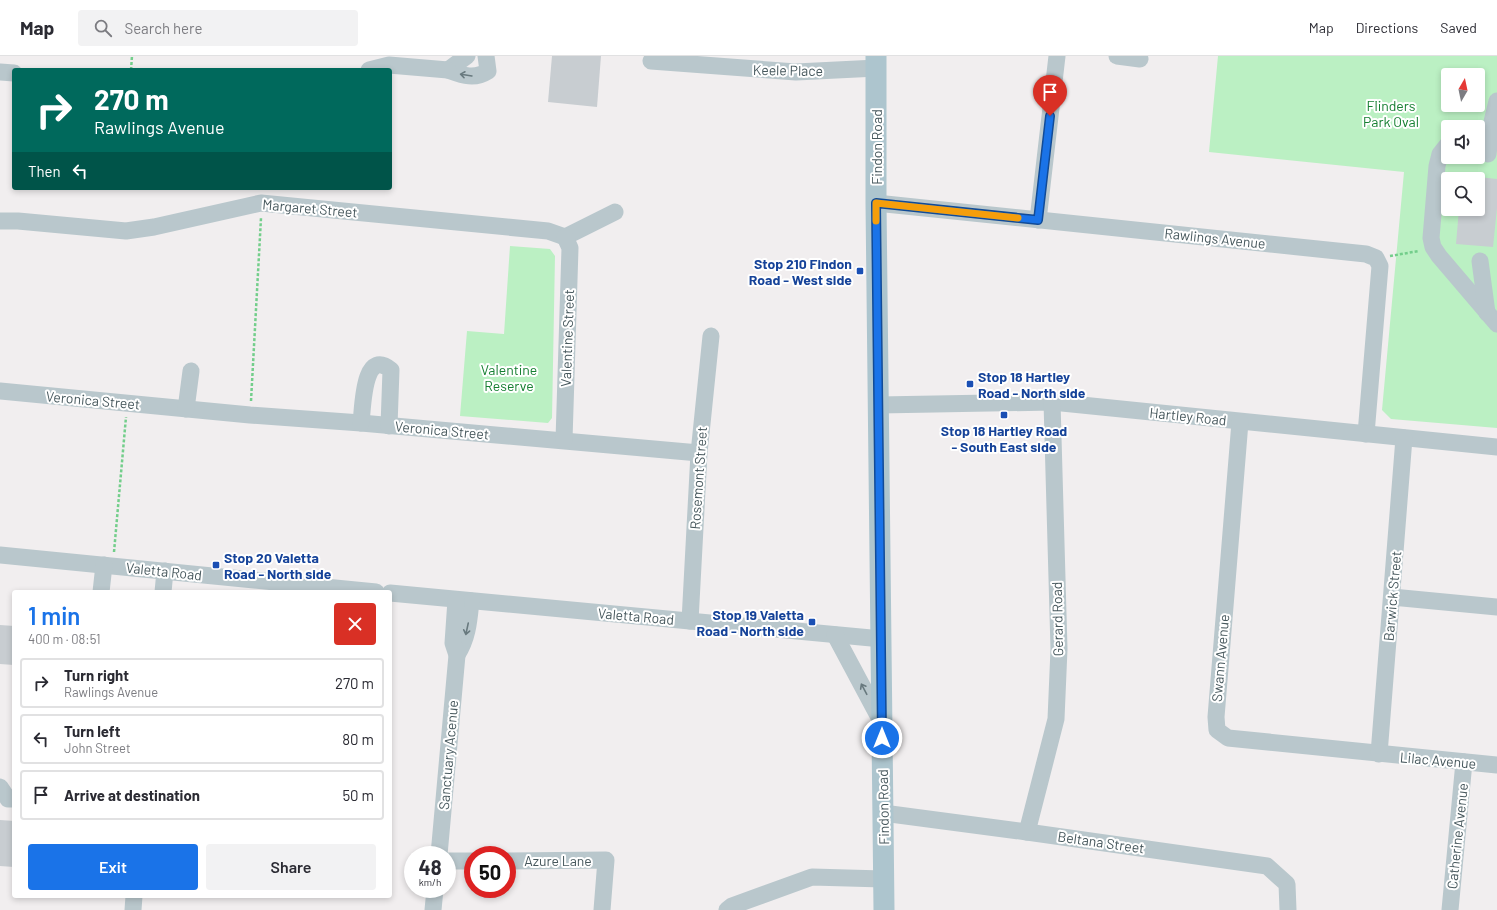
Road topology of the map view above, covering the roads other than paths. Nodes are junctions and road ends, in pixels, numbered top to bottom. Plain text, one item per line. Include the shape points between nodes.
1 (467, 56) edge
2 (486, 56) edge
3 (1057, 56) edge
4 (1117, 56) edge
5 (1140, 59) dead end
6 (651, 61) dead end
7 (876, 62) edge
8 (377, 68) edge
9 (448, 70) junction
10 (0, 72) edge
11 (12, 74) edge
12 (1497, 101) edge
13 (1485, 131) edge
14 (1485, 139) edge
15 (1441, 153) edge
16 (1488, 154) dead end
17 (262, 195) edge
18 (876, 203) junction
19 (615, 212) dead end
20 (1038, 220) junction
21 (0, 221) edge
22 (565, 237) junction
23 (1480, 261) dead end
24 (1492, 318) edge
25 (711, 336) dead end
26 (191, 371) dead end
27 (0, 391) edge
28 (1052, 402) junction
29 (879, 405) junction
30 (186, 409) junction
31 (1240, 422) junction
32 (362, 423) junction
33 (389, 426) junction
34 (1366, 434) junction
35 (1404, 438) junction
36 (564, 440) junction
37 (1497, 447) edge
38 (699, 453) junction
39 (0, 555) edge
40 (108, 566) junction
41 (165, 571) junction
42 (102, 590) edge
43 (163, 590) edge
44 (356, 590) edge
45 (392, 593) edge
46 (1392, 597) junction
47 (464, 601) junction
48 (1497, 607) edge
49 (690, 621) junction
50 (835, 635) junction
51 (882, 639) junction
52 (882, 724) junction
53 (1379, 754) junction
54 (1464, 762) junction
55 (1497, 765) edge
56 (883, 813) junction
57 (1027, 832) junction
58 (440, 846) edge
59 (516, 860) edge
60 (883, 879) junction
61 (134, 898) edge
62 (434, 898) edge
63 (133, 910) edge
64 (433, 910) edge
65 (602, 910) edge
66 (727, 910) edge
67 (884, 910) edge
68 (1288, 910) edge
69 (1450, 910) edge

1 - 9 street
2 -> 9 street via 488,71 480,76 465,76
3 - 20 street
4 - 5 street
6 - 7 street, Keele Place via 796,72
7 - 18 main road, Findon Road
8 - 9 street via 389,65
10 - 11 street
12 - 13 street
14 - 16 street
15 - 24 street via 1437,166 1431,238 1433,247
17 - 21 street, Margaret Street via 154,227 126,231 18,220
17 - 22 street, Margaret Street via 548,231
18 - 20 street, Rawlings Avenue
18 - 29 main road, Findon Road
19 - 22 street
20 - 34 street, Rawlings Avenue via 1366,254 1376,258 1380,266
22 - 36 street, Valentine Street via 570,248
23 - 24 street
25 - 38 street, Rosemont Street
26 - 30 street
27 - 30 street, Veronica Street
28 - 29 street, Hartley Road
28 - 31 street, Hartley Road
28 - 57 street, Gerard Road via 1059,649 1056,719
29 - 51 main road, Findon Road
30 - 32 street, Veronica Street
31 - 34 street, Hartley Road
31 - 53 street, Swann Avenue via 1217,730 1228,738
32 - 33 street, Veronica Street
32 - 33 street via 367,377 376,364 385,364 392,370
33 - 36 street, Veronica Street
34 - 35 street, Hartley Road
35 - 37 street, Hartley Road
35 - 46 street, Barwick Street
36 - 38 street, Veronica Street
38 - 49 street, Rosemont Street
39 - 40 street, Valetta Road
40 - 41 street, Valetta Road
40 - 42 street
41 - 43 street
41 - 44 street, Valetta Road
45 - 47 street, Valetta Road
46 - 48 street
46 - 53 street, Barwick Street
47 - 49 street, Valetta Road
47 - 58 street, Sanctuary Acenue via 468,628 464,645 457,654
49 - 50 street, Valetta Road
50 - 51 street, Valetta Road
52 -> 50 street
51 - 52 main road, Findon Road
52 - 56 main road, Findon Road
53 - 54 street, Lilac Avenue
54 - 55 street, Lilac Avenue
54 - 69 street, Catherine Avenue
56 - 57 street, Beltana Street
56 - 60 main road, Findon Road
57 - 68 street, Beltana Street via 1267,866 1287,884
59 - 65 street, Azure Lane via 606,860
60 - 66 street via 812,877
60 - 67 main road, Findon Road
61 - 63 street
62 - 64 street

